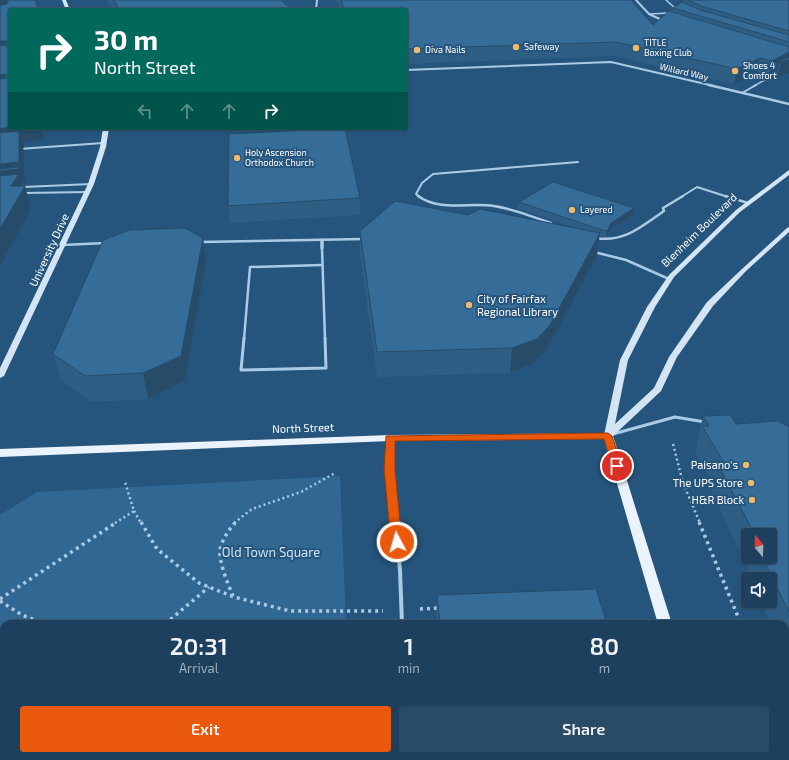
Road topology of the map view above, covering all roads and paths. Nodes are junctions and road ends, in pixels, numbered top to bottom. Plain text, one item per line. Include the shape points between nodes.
1 (636, 0) edge
2 (666, 0) edge
3 (649, 14) junction
4 (666, 22) edge
5 (408, 70) edge
6 (782, 71) edge
7 (742, 93) junction
8 (789, 104) edge
9 (106, 130) edge
10 (103, 143) junction
11 (14, 150) edge
12 (578, 162) dead end
13 (789, 172) edge
14 (91, 184) junction
15 (21, 187) edge
16 (87, 192) junction
17 (22, 194) edge
18 (748, 203) junction
19 (554, 225) edge
20 (789, 228) edge
21 (369, 235) edge
22 (590, 236) edge
23 (322, 240) junction
24 (195, 242) edge
25 (109, 243) edge
26 (63, 245) junction
27 (322, 248) joint
28 (591, 251) edge
29 (322, 265) junction
30 (669, 279) junction
31 (0, 376) edge
32 (713, 424) edge
33 (608, 436) junction
34 (390, 438) junction
35 (673, 444) dead end
36 (0, 453) edge
37 (335, 473) dead end
38 (125, 482) dead end
39 (134, 511) junction
40 (210, 588) junction
41 (234, 597) junction
42 (0, 600) edge
43 (447, 607) edge
44 (402, 610) junction
45 (35, 620) edge
46 (170, 620) edge
47 (402, 620) edge
48 (663, 620) edge
49 (739, 620) edge

1 - 3 street
2 - 3 lane via 680,13
3 - 4 street
5 - 7 street, Willard Way via 612,62
6 - 7 lane
7 - 8 street, Willard Way
9 - 10 main road, University Drive
10 - 11 lane
10 - 14 main road, University Drive
12 - 19 lane via 433,174 422,183 416,194 433,203 488,205 511,209
13 - 18 main road, Blenheim Boulevard
14 - 15 lane
14 - 16 main road, University Drive
16 - 17 lane
16 - 26 main road, University Drive
18 - 22 lane via 697,187 663,208 664,211 631,234 612,240
18 - 30 main road, Blenheim Boulevard
20 - 33 main road via 710,304 673,358 658,389
21 - 23 lane via 364,239
23 - 24 lane
23 - 27 street
25 - 26 lane
26 - 31 main road, University Drive
27 - 29 lane
28 - 30 lane via 626,260
29 - 29 lane via 326,368 241,370 250,267
30 - 33 main road, Blenheim Boulevard via 651,307 624,360
32 - 33 lane via 675,418
33 - 34 main road, North Street
33 - 48 main road, Blenheim Boulevard
34 - 36 main road, North Street
34 - 44 lane via 390,470
35 - 49 path via 683,483
37 - 41 path via 301,492 252,509 230,526 220,549 226,580
38 - 39 path
39 - 40 path via 157,549 199,583
39 - 42 path
40 - 41 path
40 - 46 path
41 - 44 path via 290,612 356,613
42 - 45 path via 22,615
43 - 44 path
44 - 47 lane

